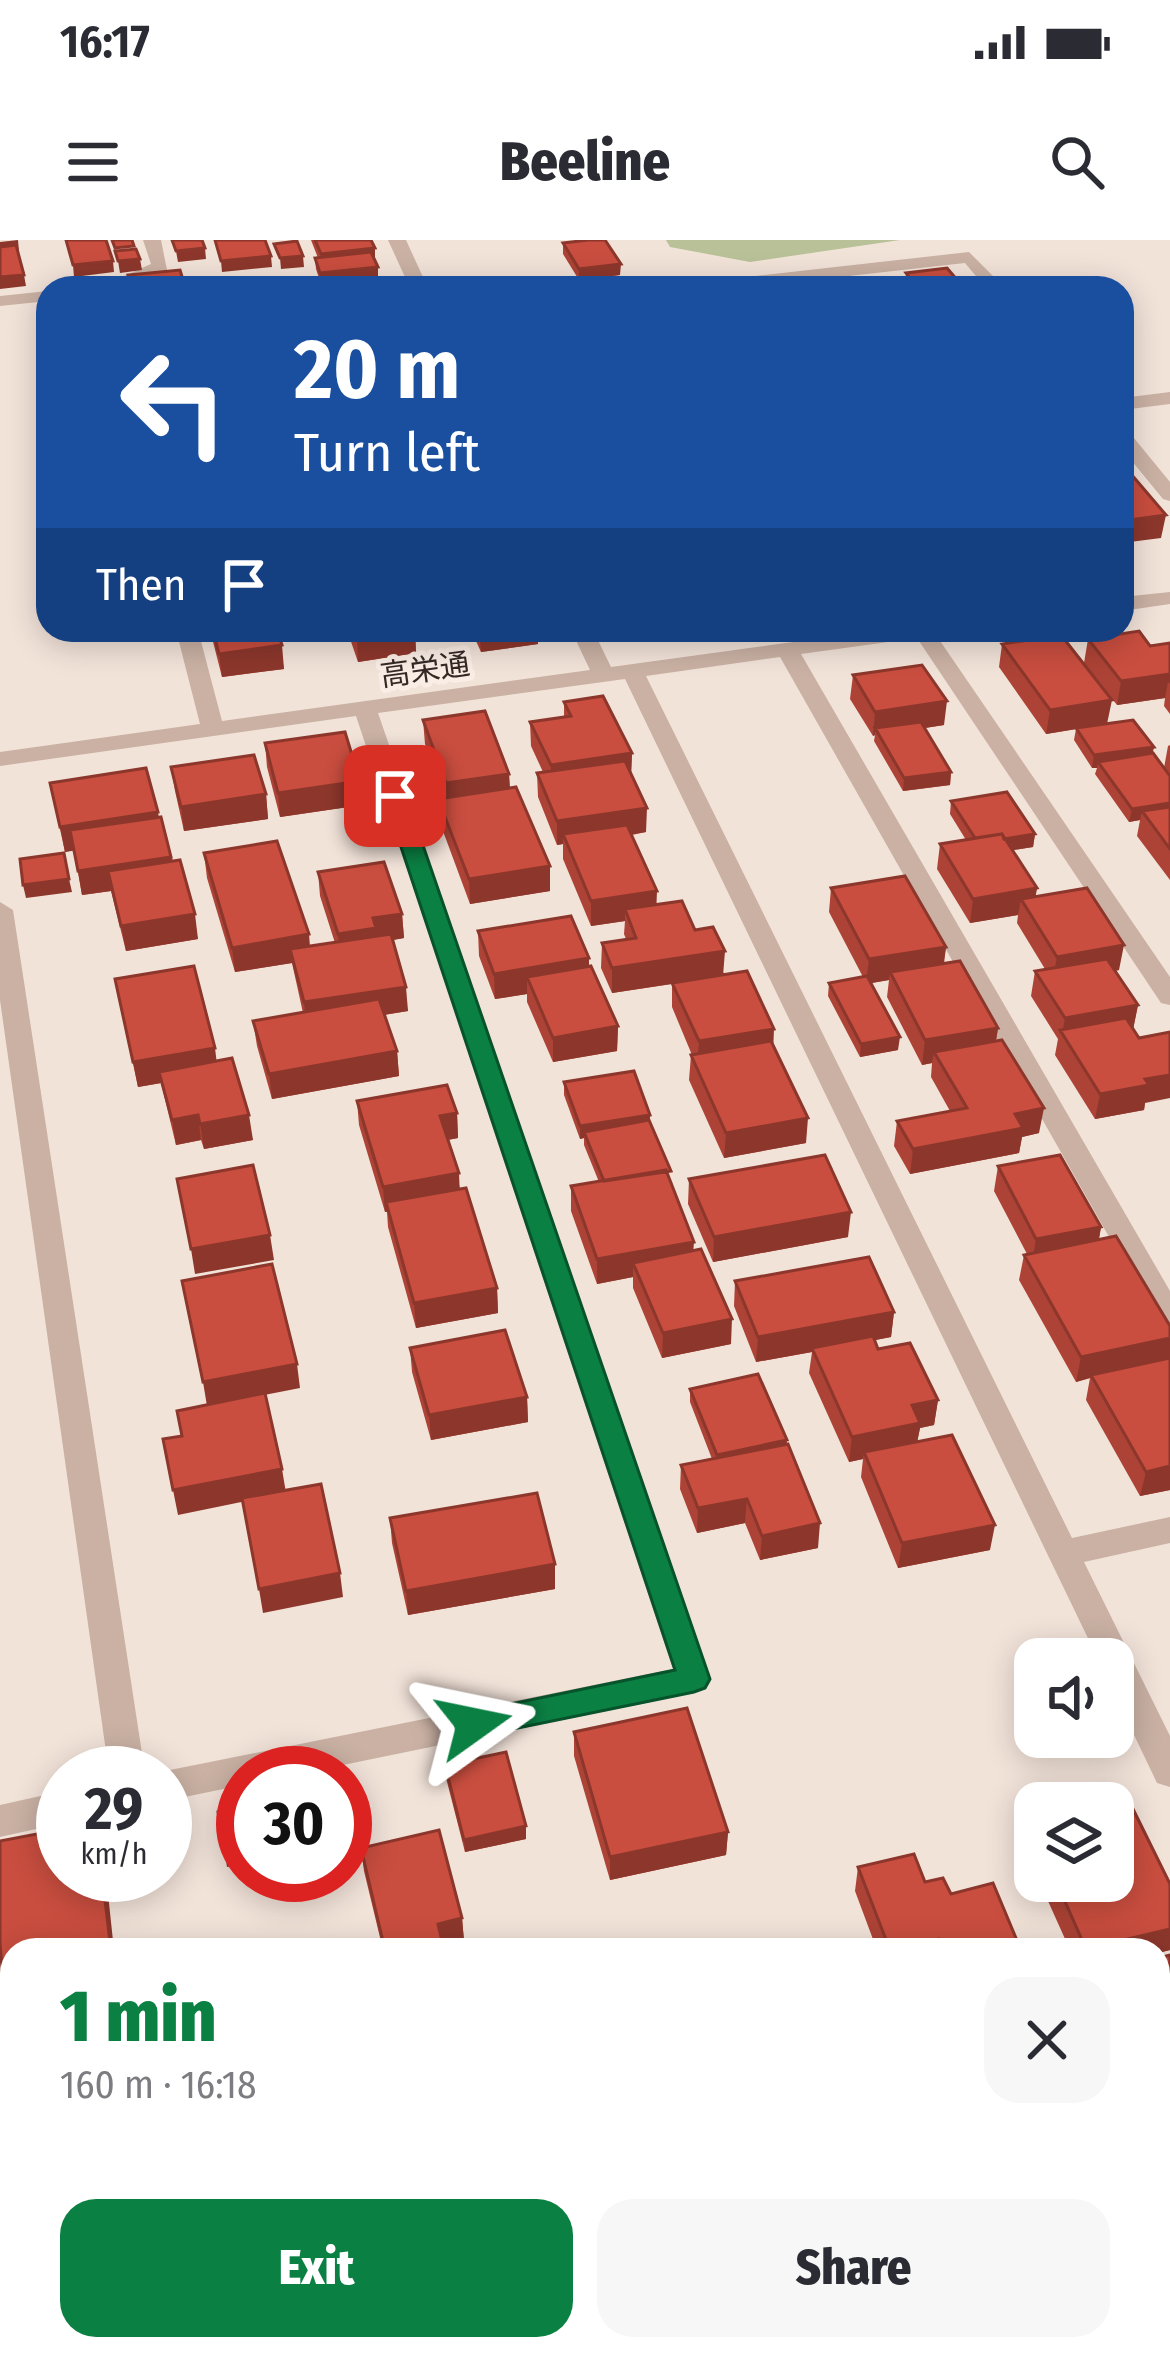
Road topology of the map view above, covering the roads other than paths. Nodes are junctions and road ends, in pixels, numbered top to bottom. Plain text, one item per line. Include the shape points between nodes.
1 (152, 240) edge
2 (397, 240) edge
3 (136, 276) edge
4 (414, 276) edge
5 (800, 276) edge
6 (986, 276) edge
7 (36, 297) edge
8 (0, 301) edge
9 (1170, 398) edge
10 (1134, 402) edge
11 (1134, 451) edge
12 (1170, 495) edge
13 (1170, 598) edge
14 (1134, 602) edge
15 (190, 642) edge
16 (592, 642) edge
17 (842, 642) edge
18 (932, 642) edge
19 (787, 650) junction
20 (619, 674) junction
21 (365, 708) junction
22 (213, 730) junction
23 (0, 759) edge
24 (0, 910) edge
25 (1170, 997) edge
26 (1170, 1317) edge
27 (1170, 1530) edge
28 (1063, 1553) junction
29 (123, 1746) edge
30 (1170, 1772) edge
31 (192, 1781) edge
32 (36, 1814) edge
33 (0, 1821) edge

1 - 3 street via 161,266
2 - 4 street
5 - 6 street via 969,257
7 - 8 street
9 - 10 street
11 - 12 street
13 - 14 street
15 - 22 street
16 - 20 street
17 - 19 street, 高栄通
18 - 25 street
19 - 20 street, 高栄通
19 - 26 street
20 - 21 street, 高栄通
20 - 28 street
21 - 22 street, 高栄通
21 - 31 street via 694,1679
22 - 23 street, 高栄通
24 - 29 street
27 - 28 street
28 - 30 street
32 - 33 street

